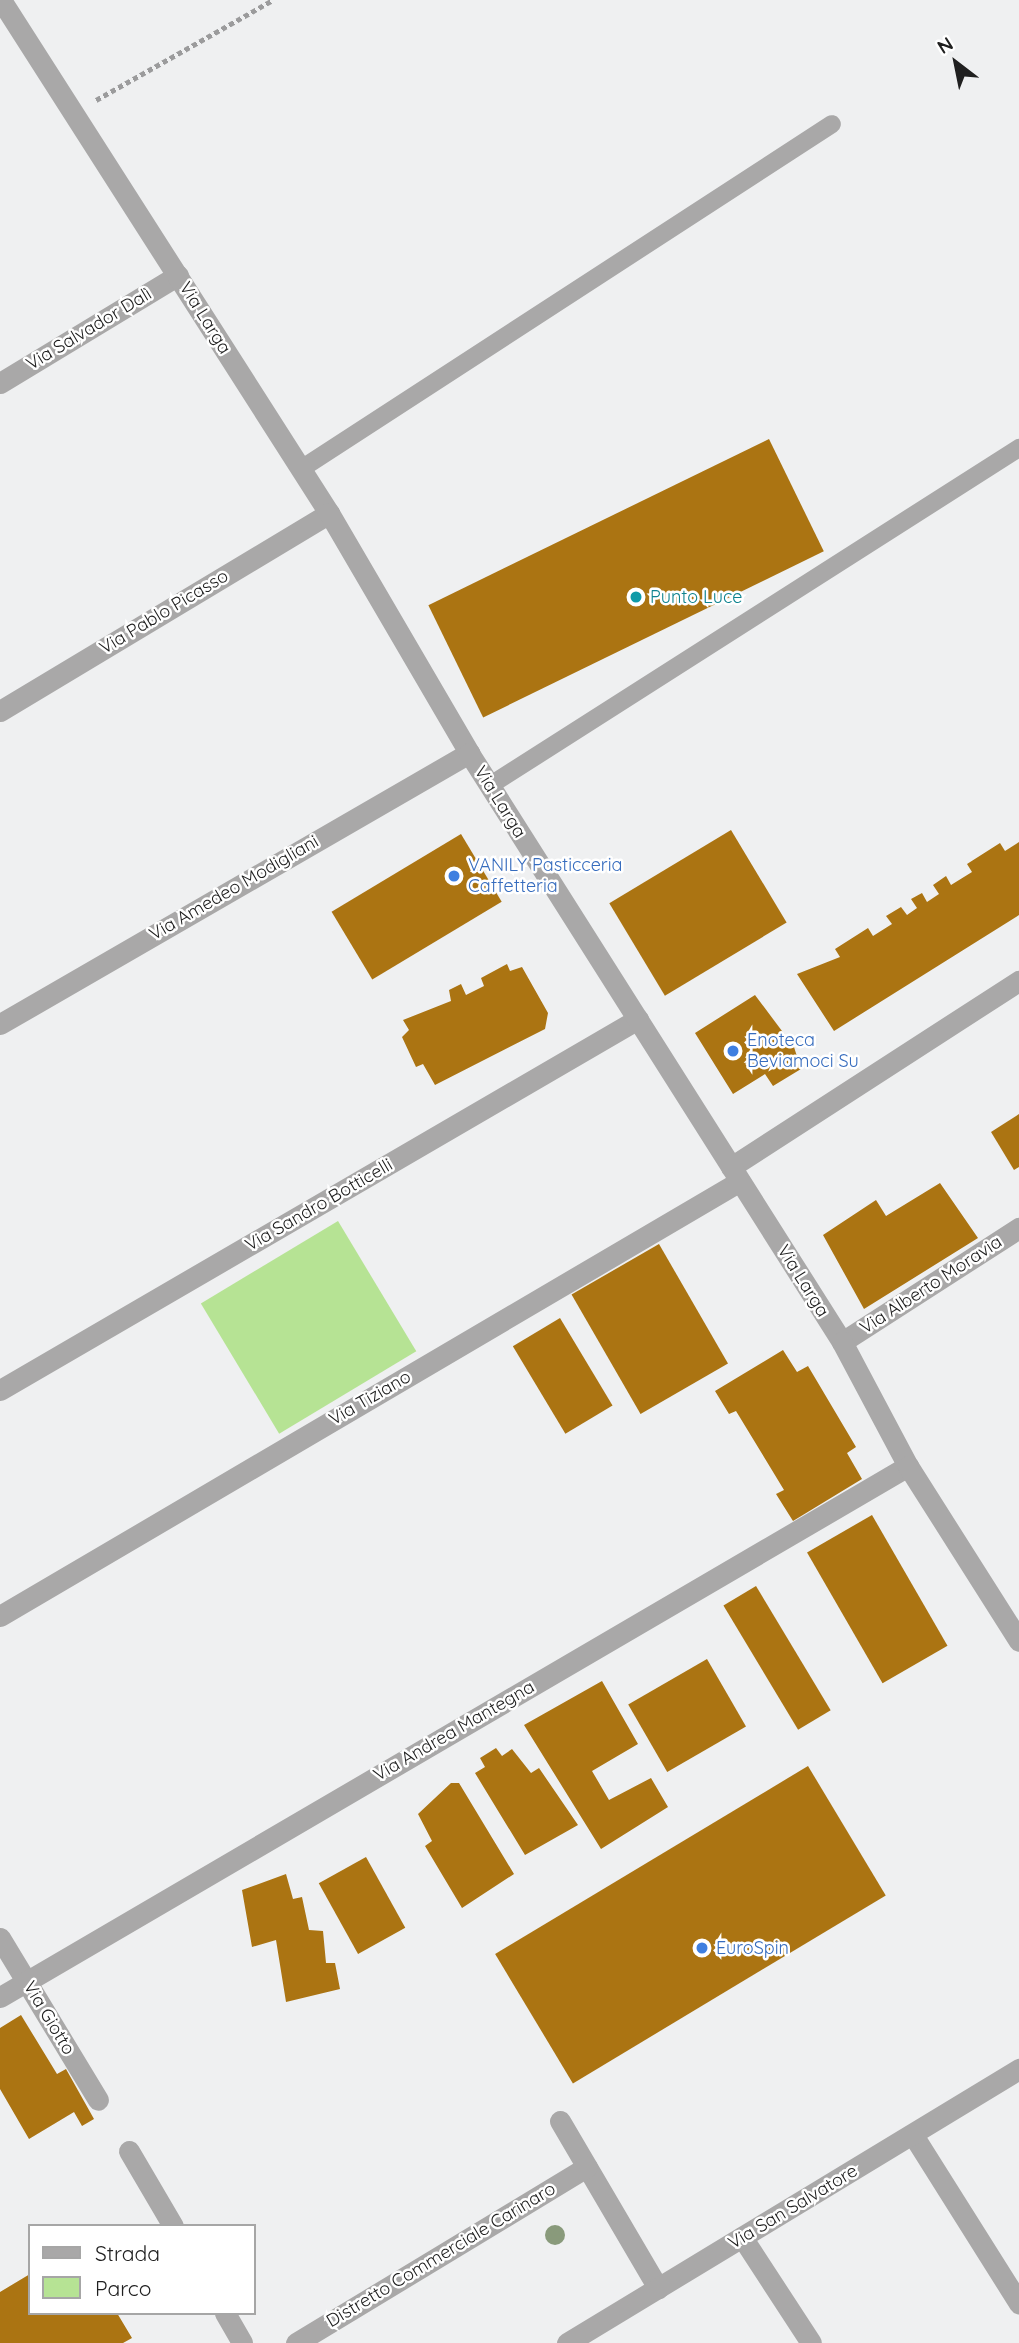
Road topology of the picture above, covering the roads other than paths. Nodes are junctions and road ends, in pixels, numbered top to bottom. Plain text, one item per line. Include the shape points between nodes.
1 (1, 0) edge
2 (832, 124) dead end
3 (178, 275) junction
4 (0, 383) edge
5 (1019, 448) edge
6 (301, 469) junction
7 (329, 513) junction
8 (0, 711) edge
9 (468, 753) junction
10 (489, 786) junction
11 (1019, 981) edge
12 (638, 1019) junction
13 (0, 1024) edge
14 (736, 1174) junction
15 (1019, 1228) edge
16 (842, 1342) junction
17 (0, 1390) edge
18 (908, 1466) junction
19 (0, 1616) edge
20 (1019, 1641) edge
21 (0, 1938) edge
22 (27, 1981) junction
23 (0, 1997) edge
24 (1019, 2069) edge
25 (99, 2100) dead end
26 (560, 2122) dead end
27 (914, 2135) junction
28 (129, 2151) dead end
29 (587, 2167) junction
30 (172, 2224) edge
31 (742, 2237) junction
32 (658, 2288) junction
33 (1019, 2303) edge
34 (226, 2315) edge
35 (242, 2343) edge
36 (296, 2343) edge
37 (567, 2343) edge
38 (811, 2343) edge

1 - 3 street, Via Larga
2 - 6 lane
3 - 4 street, Via Salvador Dalì
3 - 6 street, Via Larga
5 - 10 lane
6 - 7 street, Via Larga
7 - 8 street, Via Pablo Picasso
7 - 9 street, Via Larga
9 - 10 street, Via Larga
9 - 13 street, Via Amedeo Modigliani
10 - 12 street, Via Larga
11 - 14 street, Via Tiziano
12 - 14 street, Via Larga
12 - 17 street, Via Sandro Botticelli
14 - 16 street, Via Larga
14 - 19 street, Via Tiziano
15 - 16 street, Via Alberto Moravia
16 - 18 street, Via Larga
18 - 20 street, Via Larga
18 - 22 street, Via Andrea Mantegna
21 - 22 street, Via Giotto
22 - 23 street, Via Andrea Mantegna
22 - 25 street, Via Giotto
24 - 27 street, Via San Salvatore
26 - 29 street
27 - 31 street, Via San Salvatore
27 - 33 street
28 - 30 street
29 - 32 street
29 - 36 street, Distretto Commerciale Carinaro
31 - 32 street, Via San Salvatore
31 - 38 street
32 - 37 street, Via San Salvatore
34 - 35 street

